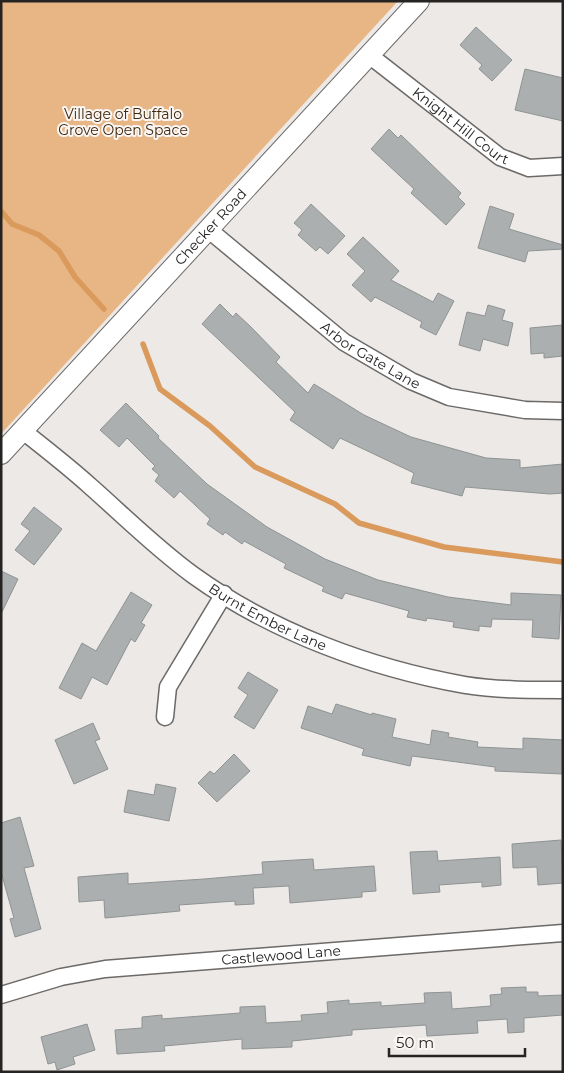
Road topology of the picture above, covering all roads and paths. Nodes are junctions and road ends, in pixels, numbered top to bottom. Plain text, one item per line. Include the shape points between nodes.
1 (420, 1) edge
2 (370, 55) junction
3 (563, 166) edge
4 (209, 230) junction
5 (563, 411) edge
6 (23, 431) junction
7 (1, 454) edge
8 (224, 594) junction
9 (563, 690) edge
10 (165, 717) dead end
11 (563, 933) edge
12 (1, 995) edge

1 - 2 street, Checker Road
2 - 3 street, Knight Hill Court via 500,157 529,168
2 - 4 street, Checker Road
4 - 5 street, Arbor Gate Lane via 344,342 411,381 449,397 525,410
4 - 6 street, Checker Road
6 - 7 street, Checker Road
6 - 8 street, Burnt Ember Lane via 90,485 157,548
8 - 9 street, Burnt Ember Lane via 257,614 330,648 398,670 466,685
8 - 10 street via 168,687
11 - 12 street, Castlewood Lane via 105,969 62,977

